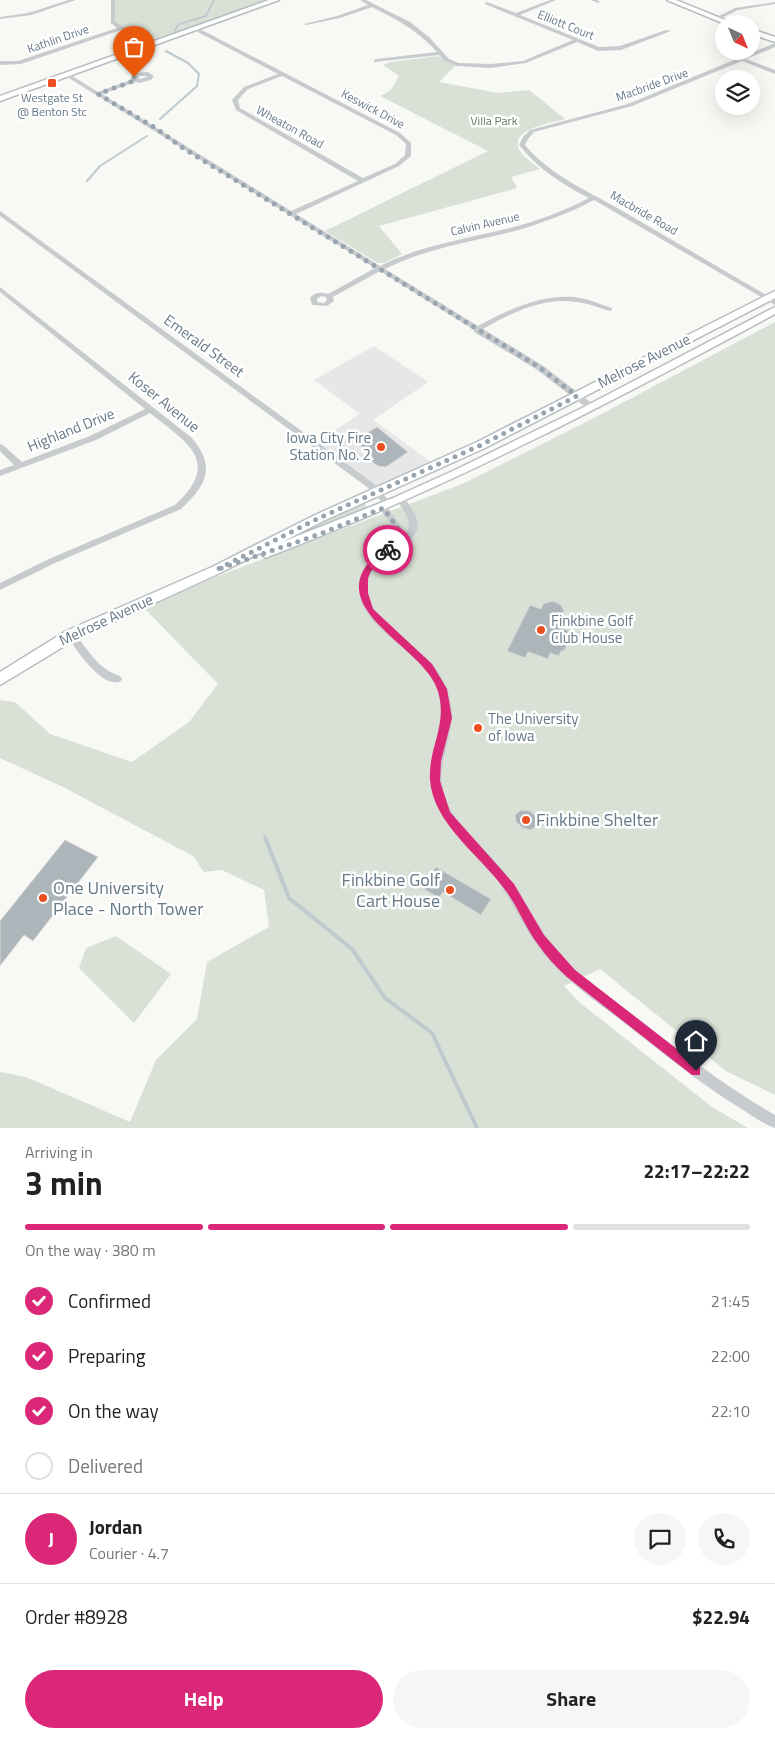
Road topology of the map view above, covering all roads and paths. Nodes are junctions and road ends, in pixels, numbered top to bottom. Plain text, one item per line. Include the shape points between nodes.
1 (74, 0) edge
2 (113, 0) edge
3 (276, 0) edge
4 (362, 0) edge
5 (554, 0) edge
6 (670, 0) edge
7 (775, 2) edge
8 (487, 3) dead end
9 (373, 5) junction
10 (516, 15) junction
11 (723, 15) edge
12 (0, 18) edge
13 (715, 18) edge
14 (306, 24) dead end
15 (121, 28) junction
16 (196, 29) junction
17 (668, 31) dead end
18 (760, 34) edge
19 (775, 40) edge
20 (576, 41) junction
21 (151, 45) junction
22 (775, 45) edge
23 (760, 52) edge
24 (441, 53) junction
25 (744, 60) joint
26 (376, 61) dead end
27 (0, 63) edge
28 (775, 72) edge
29 (282, 74) junction
30 (67, 75) junction
31 (136, 80) dead end
32 (98, 94) junction
33 (0, 99) edge
34 (532, 131) joint
35 (363, 181) junction
36 (593, 198) junction
37 (0, 213) edge
38 (290, 214) junction
39 (380, 270) junction
40 (0, 289) edge
41 (329, 296) dead end
42 (772, 298) edge
43 (610, 309) dead end
44 (775, 310) edge
45 (477, 330) junction
46 (577, 396) junction
47 (591, 407) junction
48 (151, 409) junction
49 (0, 448) edge
50 (20, 466) junction
51 (0, 473) edge
52 (377, 492) junction
53 (401, 500) junction
54 (386, 507) junction
55 (391, 548) junction
56 (216, 570) junction
57 (0, 587) edge
58 (71, 634) junction
59 (0, 679) edge
60 (117, 679) dead end
61 (775, 1122) edge

1 - 12 street via 21,16
2 - 15 street via 113,21
3 - 16 main road
4 - 9 street
5 - 10 street
6 - 13 main road
7 - 11 street
8 - 10 street, Elliott Court
9 - 14 street
9 - 24 street via 415,28
10 - 20 street, Elliott Court
15 - 21 street
15 - 27 street, Kathlin Drive via 19,63
16 - 21 main road
16 - 29 street, Keswick Drive
17 - 20 street, Elliott Court via 614,50 598,49
18 - 19 main road
20 - 24 street via 533,59 503,65 458,65
21 - 30 main road
22 - 23 street, Macbride Drive
24 - 26 street
25 - 28 street
25 - 34 street, Macbride Drive via 630,105
29 - 35 street, Wheaton Road via 241,92 235,100 238,109
29 - 35 street, Keswick Drive via 407,141 410,152 404,160
30 - 32 street
30 - 33 main road
31 - 32 street
32 - 38 street
34 - 36 street, Macbride Road via 523,141 524,150 552,174
35 - 38 street, Keswick Drive
36 - 39 street, Calvin Avenue via 560,216 427,250
36 - 42 street, Macbride Road
37 - 52 street, Emerald Street
38 - 39 street
39 - 41 street, Calvin Avenue
39 - 45 street
40 - 48 street, Koser Avenue
42 - 46 main road, Melrose Avenue
43 - 45 street via 581,301 557,300 520,309
44 - 47 main road, Melrose Avenue
45 - 46 street via 539,367
46 - 47 street
46 - 52 main road, Melrose Avenue via 481,445
47 - 53 main road, Melrose Avenue
48 - 50 street, Highland Drive via 93,438
48 - 57 street, Koser Avenue via 189,440 200,454 202,472 194,491 166,514 59,558
49 - 50 street
50 - 51 street, Highland Drive
52 - 54 street, Emerald Street
52 - 56 main road, Melrose Avenue
53 - 54 main road, Melrose Avenue
53 - 55 street via 413,516 414,526 411,536
54 - 55 street, Emerald Street via 398,528
54 - 56 main road, Melrose Avenue
55 - 61 street via 368,570 364,578 364,593 370,611 429,666 442,689 447,718 436,761 435,781 446,814 505,881 540,939 571,974 696,1071
56 - 58 main road, Melrose Avenue
58 - 59 main road, Melrose Avenue
58 - 60 street via 103,674

